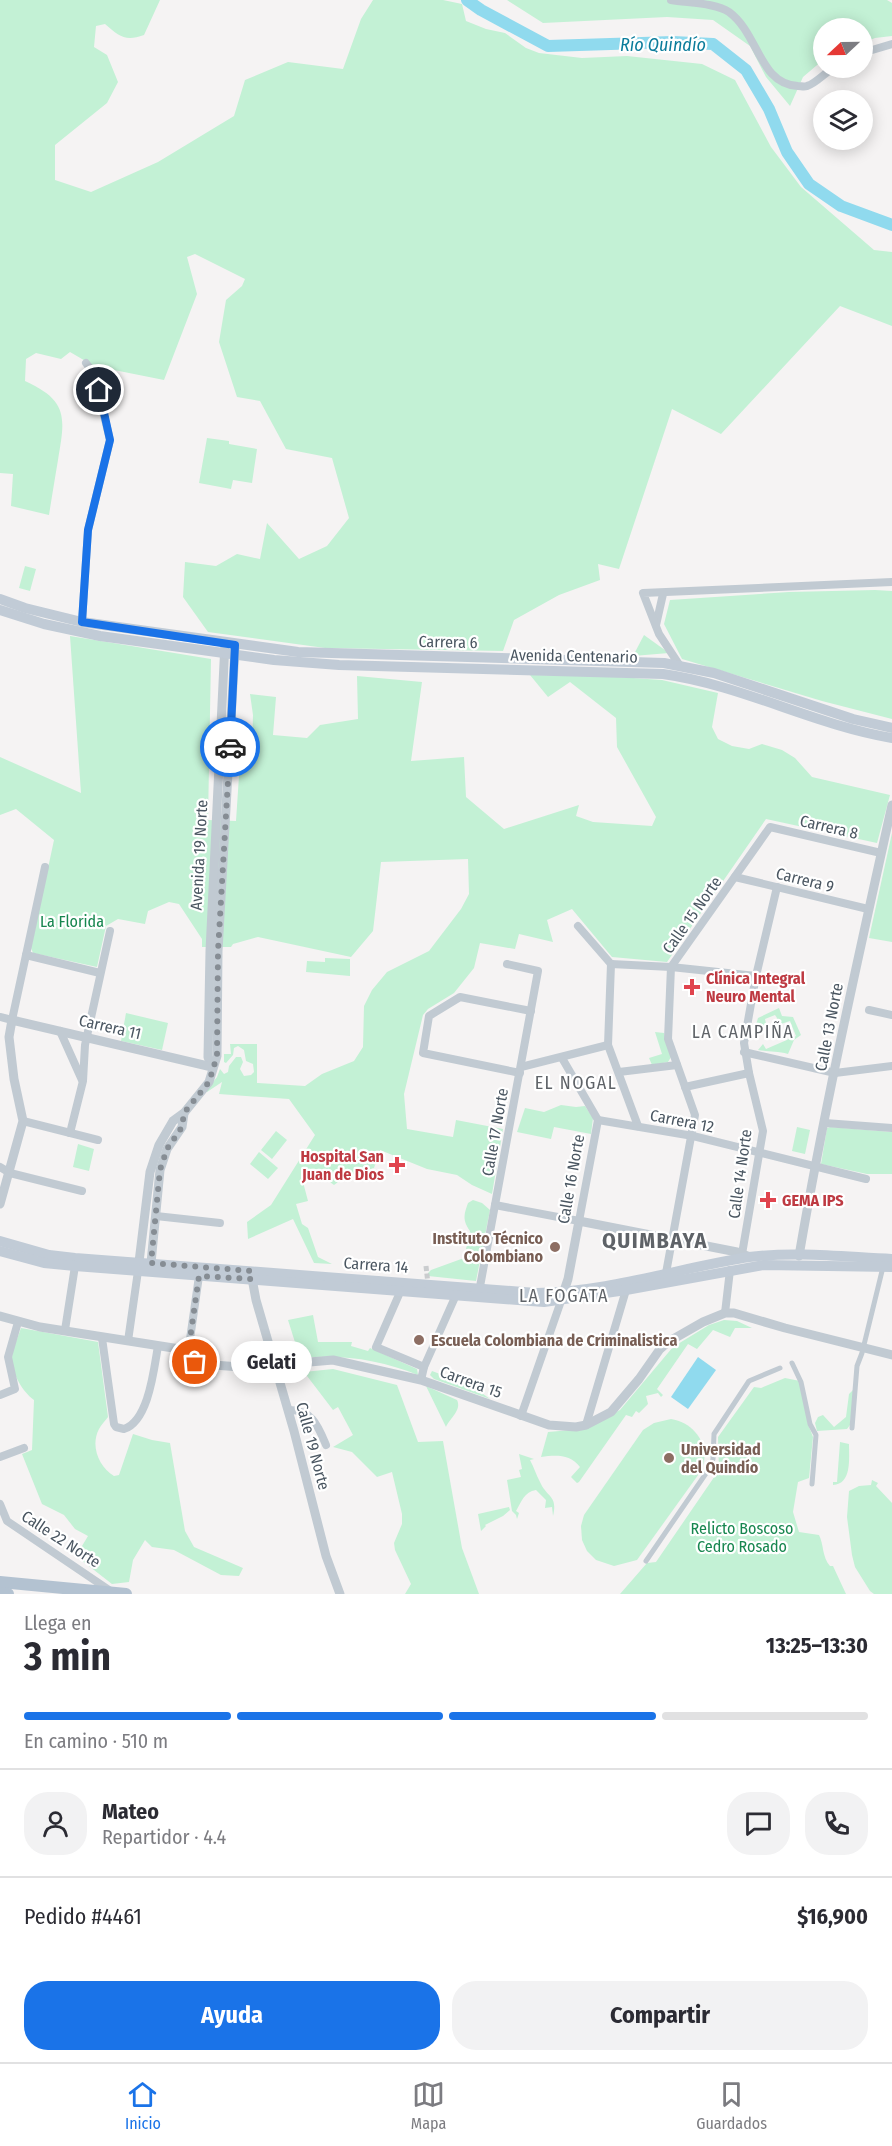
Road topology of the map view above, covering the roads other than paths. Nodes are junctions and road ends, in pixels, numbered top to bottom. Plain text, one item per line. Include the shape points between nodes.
1 (671, 0) edge
2 (892, 44) edge
3 (873, 50) edge
4 (819, 78) edge
5 (86, 363) dead end
6 (892, 582) edge
7 (663, 594) junction
8 (4, 606) edge
9 (82, 622) junction
10 (656, 626) junction
11 (230, 649) junction
12 (680, 666) junction
13 (892, 728) edge
14 (876, 736) junction
15 (892, 738) edge
16 (892, 748) edge
17 (892, 805) edge
18 (770, 827) joint
19 (881, 853) junction
20 (45, 867) dead end
21 (735, 877) junction
22 (777, 887) junction
23 (868, 909) junction
24 (578, 926) dead end
25 (110, 931) dead end
26 (26, 955) junction
27 (507, 964) dead end
28 (611, 964) junction
29 (671, 967) junction
30 (100, 973) junction
31 (756, 976) junction
32 (869, 1010) dead end
33 (531, 1011) junction
34 (892, 1014) edge
35 (0, 1017) edge
36 (12, 1020) junction
37 (60, 1031) junction
38 (87, 1037) junction
39 (608, 1045) junction
40 (744, 1052) junction
41 (561, 1058) junction
42 (678, 1065) junction
43 (892, 1066) edge
44 (212, 1067) junction
45 (520, 1070) junction
46 (619, 1072) junction
47 (749, 1073) junction
48 (835, 1073) junction
49 (83, 1081) junction
50 (685, 1087) junction
51 (184, 1113) junction
52 (598, 1120) junction
53 (23, 1121) junction
54 (825, 1123) junction
55 (638, 1126) junction
56 (892, 1128) edge
57 (70, 1133) junction
58 (693, 1136) junction
59 (98, 1140) dead end
60 (759, 1152) junction
61 (815, 1166) junction
62 (0, 1167) edge
63 (10, 1173) junction
64 (866, 1179) dead end
65 (82, 1191) dead end
66 (0, 1204) edge
67 (495, 1205) junction
68 (156, 1216) junction
69 (579, 1221) junction
70 (220, 1223) dead end
71 (673, 1239) junction
72 (0, 1241) edge
73 (0, 1251) edge
74 (746, 1256) junction
75 (800, 1256) junction
76 (892, 1259) edge
77 (151, 1263) junction
78 (75, 1266) junction
79 (139, 1266) junction
80 (887, 1267) edge
81 (730, 1270) junction
82 (666, 1274) junction
83 (251, 1275) junction
84 (199, 1276) junction
85 (401, 1290) junction
86 (626, 1290) junction
87 (479, 1292) junction
88 (456, 1295) junction
89 (562, 1296) junction
90 (725, 1313) junction
91 (0, 1316) edge
92 (18, 1322) junction
93 (65, 1330) junction
94 (102, 1338) junction
95 (128, 1341) junction
96 (864, 1344) junction
97 (158, 1346) junction
98 (188, 1353) junction
99 (892, 1355) edge
100 (792, 1363) dead end
101 (276, 1367) junction
102 (424, 1367) junction
103 (780, 1368) dead end
104 (421, 1380) junction
105 (0, 1395) edge
106 (288, 1410) junction
107 (521, 1416) junction
108 (586, 1425) junction
109 (852, 1428) dead end
110 (326, 1445) dead end
111 (24, 1448) dead end
112 (0, 1457) edge
113 (812, 1484) dead end
114 (0, 1504) edge
115 (4, 1523) edge
116 (646, 1561) dead end
117 (0, 1582) edge
118 (0, 1593) edge
119 (8, 1594) edge
120 (118, 1594) edge
121 (340, 1594) edge

1 - 4 street via 716,6 728,12 741,23 777,81 807,86
2 - 3 street
5 - 9 street via 94,374 110,440 88,530
6 - 7 street
7 - 10 street
7 - 10 street via 642,593
8 - 9 main road, Carrera 6
8 - 11 main road, Avenida Centenario via 44,624 100,636
9 - 11 main road, Carrera 6
10 - 12 street
11 - 12 main road, Carrera 6 via 329,655 608,660
11 - 14 main road, Avenida Centenario via 339,665 663,674 713,683
11 - 44 street, Avenida 19 Norte via 208,1057
12 - 13 main road, Carrera 6
14 - 15 main road, Avenida Centenario
14 - 16 main road
17 - 19 street, Calle 13 Norte
18 - 19 street, Carrera 8
18 - 21 street, Calle 15 Norte
19 - 23 street, Calle 13 Norte
20 - 26 street
21 - 22 street, Carrera 9
21 - 29 street, Calle 15 Norte
22 - 23 street, Carrera 9
22 - 31 street, Calle 14 Norte
23 - 48 street, Calle 13 Norte
24 - 28 street
25 - 30 street
26 - 30 street
26 - 36 street
27 - 33 street, Calle 17 Norte via 538,971
28 - 29 street
28 - 39 street
29 - 31 street
29 - 42 street, Calle 15 Norte via 668,1039
30 - 38 street
31 - 40 street, Calle 14 Norte
32 - 34 street
33 - 45 street, Calle 17 Norte
33 - 45 street via 460,997 429,1016 423,1053
35 - 36 street, Carrera 11
36 - 37 street, Carrera 11
36 - 53 street via 9,1036
37 - 38 street, Carrera 11
37 - 49 street
38 - 44 street, Carrera 11
38 - 49 street
39 - 41 street
39 - 46 street
40 - 47 street, Calle 14 Norte
40 - 48 street
41 - 45 street
41 - 52 street, Calle 16 Norte
42 - 46 street
42 - 50 street, Calle 15 Norte
43 - 48 street
44 - 51 street via 209,1082
45 - 67 street, Calle 17 Norte
46 - 55 street
47 - 50 street
47 - 60 street, Calle 14 Norte via 763,1131
48 - 54 street, Calle 13 Norte
49 - 57 street
50 - 58 street, Calle 15 Norte via 696,1115
51 - 68 street via 182,1127 167,1149 160,1170
51 - 79 street via 173,1121 153,1163
52 - 55 street, Carrera 12
52 - 69 street, Calle 16 Norte
53 - 57 street
53 - 63 street
54 - 56 street
54 - 61 street, Calle 13 Norte
55 - 58 street, Carrera 12
57 - 59 street
58 - 60 street, Carrera 12
58 - 71 street, Calle 15 Norte
60 - 61 street, Carrera 12
60 - 74 street, Calle 14 Norte
61 - 64 street, Carrera 12
61 - 75 street, Calle 13 Norte
62 - 63 street
63 - 65 street
63 - 66 street
67 - 69 street
67 - 87 street, Calle 17 Norte
68 - 70 street
68 - 77 street
69 - 71 street
69 - 89 street, Calle 16 Norte
71 - 74 street
71 - 82 street, Calle 15 Norte
72 - 79 main road, Carrera 14 via 49,1255
73 - 78 main road, Carrera 14 via 44,1263
74 - 75 main road, Carrera 14
74 - 82 main road, Carrera 14
75 - 76 main road, Carrera 14
77 - 79 main road, Carrera 14
77 - 83 main road, Carrera 14
78 - 79 main road, Carrera 14
78 - 93 street
79 - 84 main road, Carrera 14
79 - 95 street
80 - 81 main road, Carrera 14 via 790,1264
80 - 96 street
81 - 86 main road, Carrera 14
81 - 90 street
82 - 89 main road, Carrera 14
83 - 84 main road, Carrera 14
83 - 85 main road, Carrera 14
83 - 87 main road, Carrera 14
83 - 101 street, Calle 19 Norte
84 - 98 street
85 - 88 main road, Carrera 14
85 - 102 street, Carrera 15 via 376,1347
86 - 89 main road, Carrera 14
86 - 108 street
87 - 88 main road, Carrera 14
87 - 89 main road, Carrera 14 via 544,1302
88 - 102 street
89 - 107 street, Calle 16 Norte
90 - 96 street
90 - 108 street, Carrera 15 via 660,1349 619,1405
91 - 92 street, Carrera 15
92 - 93 street, Carrera 15
92 - 105 street via 8,1357 15,1389
93 - 94 street, Carrera 15
94 - 95 street, Carrera 15
94 - 97 street via 114,1424 124,1429 132,1425 149,1394
95 - 97 street, Carrera 15
96 - 99 street
96 - 109 street via 857,1366
97 - 98 street, Carrera 15
98 - 101 street, Carrera 15 via 201,1365
100 - 113 street via 816,1435
101 - 104 street, Carrera 15 via 333,1360
101 - 106 street, Calle 19 Norte
102 - 104 street
103 - 116 street via 749,1381 714,1434 709,1469
104 - 107 street, Carrera 15
106 - 110 street via 298,1410 314,1420
106 - 121 street, Calle 19 Norte
107 - 108 street, Carrera 15 via 549,1425
111 - 112 street
114 - 115 street, Calle 22 Norte
115 - 120 street, Calle 22 Norte
117 - 120 main road
118 - 119 main road

